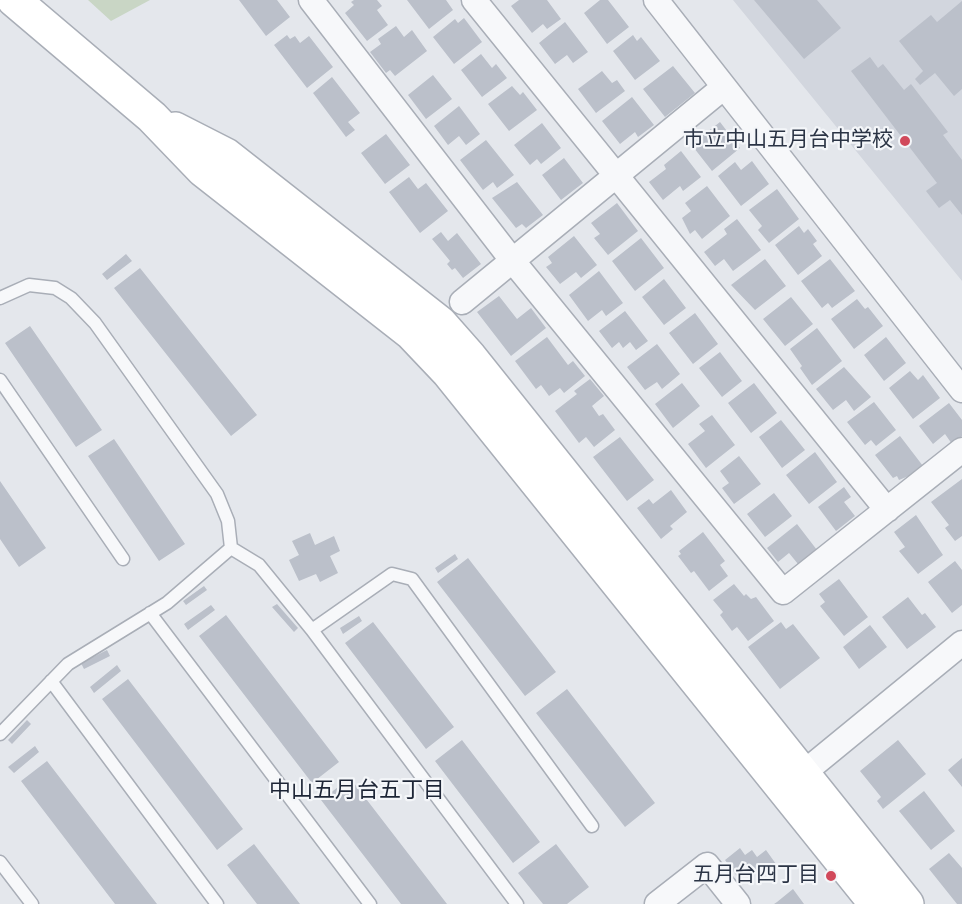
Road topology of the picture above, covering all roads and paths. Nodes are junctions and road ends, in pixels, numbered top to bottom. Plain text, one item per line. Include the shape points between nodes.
1 (14, 0) edge
2 (311, 0) edge
3 (474, 0) edge
4 (656, 0) edge
5 (724, 87) junction
6 (615, 176) junction
7 (512, 260) junction
8 (0, 298) edge
9 (462, 302) dead end
10 (0, 380) edge
11 (962, 390) edge
12 (962, 450) edge
13 (887, 510) junction
14 (231, 548) junction
15 (123, 559) dead end
16 (150, 613) junction
17 (312, 630) junction
18 (962, 643) edge
19 (51, 681) junction
20 (0, 734) edge
21 (793, 782) junction
22 (592, 826) dead end
23 (0, 862) edge
24 (32, 904) edge
25 (217, 904) edge
26 (370, 904) edge
27 (517, 904) edge
28 (657, 904) edge
29 (738, 904) edge
30 (876, 904) edge
31 (907, 904) edge

1 - 21 street via 152,117 203,171 411,333
2 - 7 street
3 - 6 street
4 - 5 street
5 - 6 street
5 - 11 street
6 - 7 street
6 - 13 street
7 - 9 street
7 - 13 street via 783,592
8 - 14 lane via 29,285 55,288 71,298 95,323 217,494 228,521
10 - 15 lane
12 - 13 street
14 - 16 lane via 194,582
14 - 17 lane via 259,565
16 - 19 lane via 68,664
16 - 26 lane
17 - 22 lane via 392,574 412,579
17 - 27 lane
18 - 21 street
19 - 20 lane
19 - 25 lane
21 - 30 street
21 - 31 street
23 - 24 lane
28 - 29 street via 707,865

